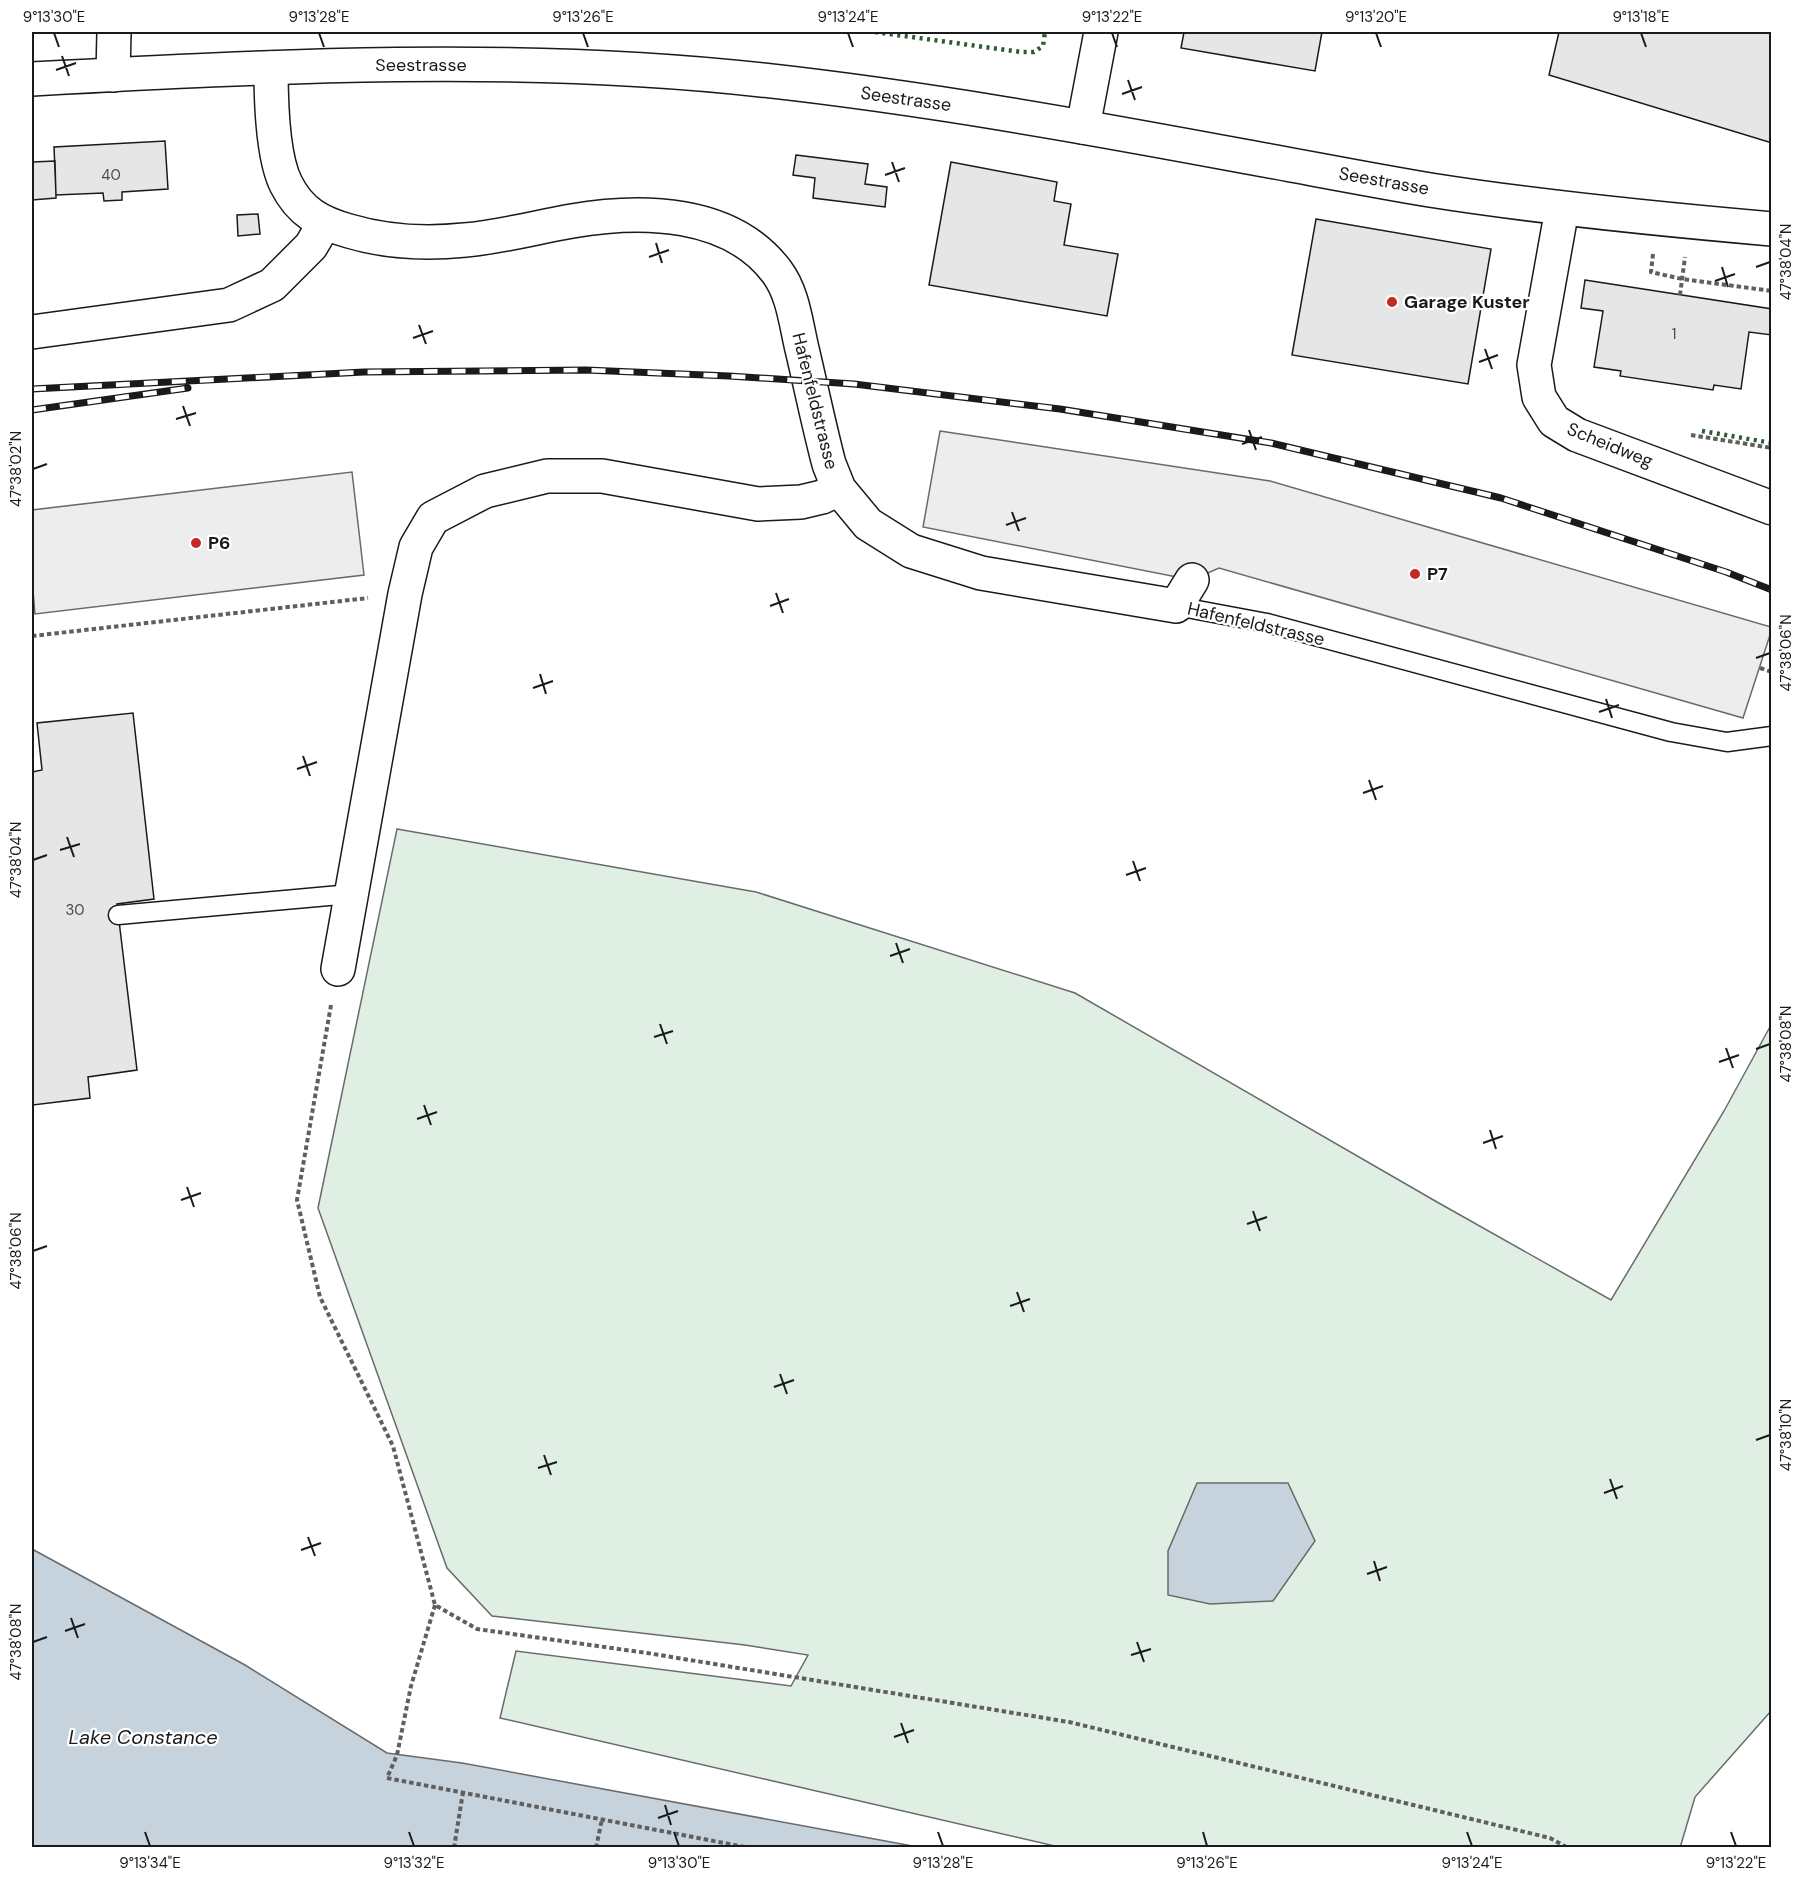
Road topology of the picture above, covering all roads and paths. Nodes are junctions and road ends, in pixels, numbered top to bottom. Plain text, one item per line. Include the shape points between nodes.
1 (114, 32) edge
2 (1101, 32) edge
3 (271, 68) junction
4 (112, 75) junction
5 (32, 79) edge
6 (1083, 127) junction
7 (1562, 209) junction
8 (324, 224) junction
9 (1772, 229) edge
10 (1654, 249) dead end
11 (1686, 253) dead end
12 (1682, 279) junction
13 (1772, 291) edge
14 (1680, 294) dead end
15 (32, 332) edge
16 (839, 489) junction
17 (1772, 508) edge
18 (1184, 593) joint
19 (405, 594) junction
20 (32, 636) edge
21 (1760, 668) dead end
22 (1772, 672) edge
23 (1772, 736) edge
24 (351, 894) junction
25 (118, 915) dead end
26 (338, 969) joint
27 (435, 1605) junction
28 (463, 1792) junction
29 (602, 1819) junction
30 (454, 1848) edge
31 (596, 1848) edge
32 (750, 1848) edge
33 (1568, 1848) edge

1 - 4 street
2 - 6 street
3 - 4 street, Seestrasse
3 - 6 street, Seestrasse via 471,64 758,79 888,95
3 - 8 street, Hafenfeldstrasse via 277,150 285,182 296,201
4 - 5 street, Seestrasse
6 - 7 street, Seestrasse via 1429,190
7 - 9 street, Seestrasse
7 - 17 street, Scheidweg via 1534,365 1539,397 1554,421 1577,435
8 - 15 street via 311,246 272,285 229,305
8 - 16 street, Hafenfeldstrasse via 369,237 415,242 466,240 585,219 666,216 701,222 732,234 765,258 778,274 791,302 822,437
10 - 12 path via 1651,272
11 - 12 path
12 - 13 path
12 - 14 path
16 - 18 street, Hafenfeldstrasse via 868,524 911,551 981,573
16 - 19 street via 801,502 758,504 602,477 547,476 485,491 433,518 416,547
18 - 23 lane, Hafenfeldstrasse via 1267,623 1671,732 1727,742
19 - 20 path
19 - 24 street
21 - 22 path
24 - 25 lane
24 - 26 street
26 - 27 path via 297,1200 320,1297 393,1446
27 - 28 path via 411,1686 397,1755 387,1778
27 - 33 path via 477,1629 1069,1722 1550,1838
28 - 29 path
28 - 30 path
29 - 31 path
29 - 32 path

